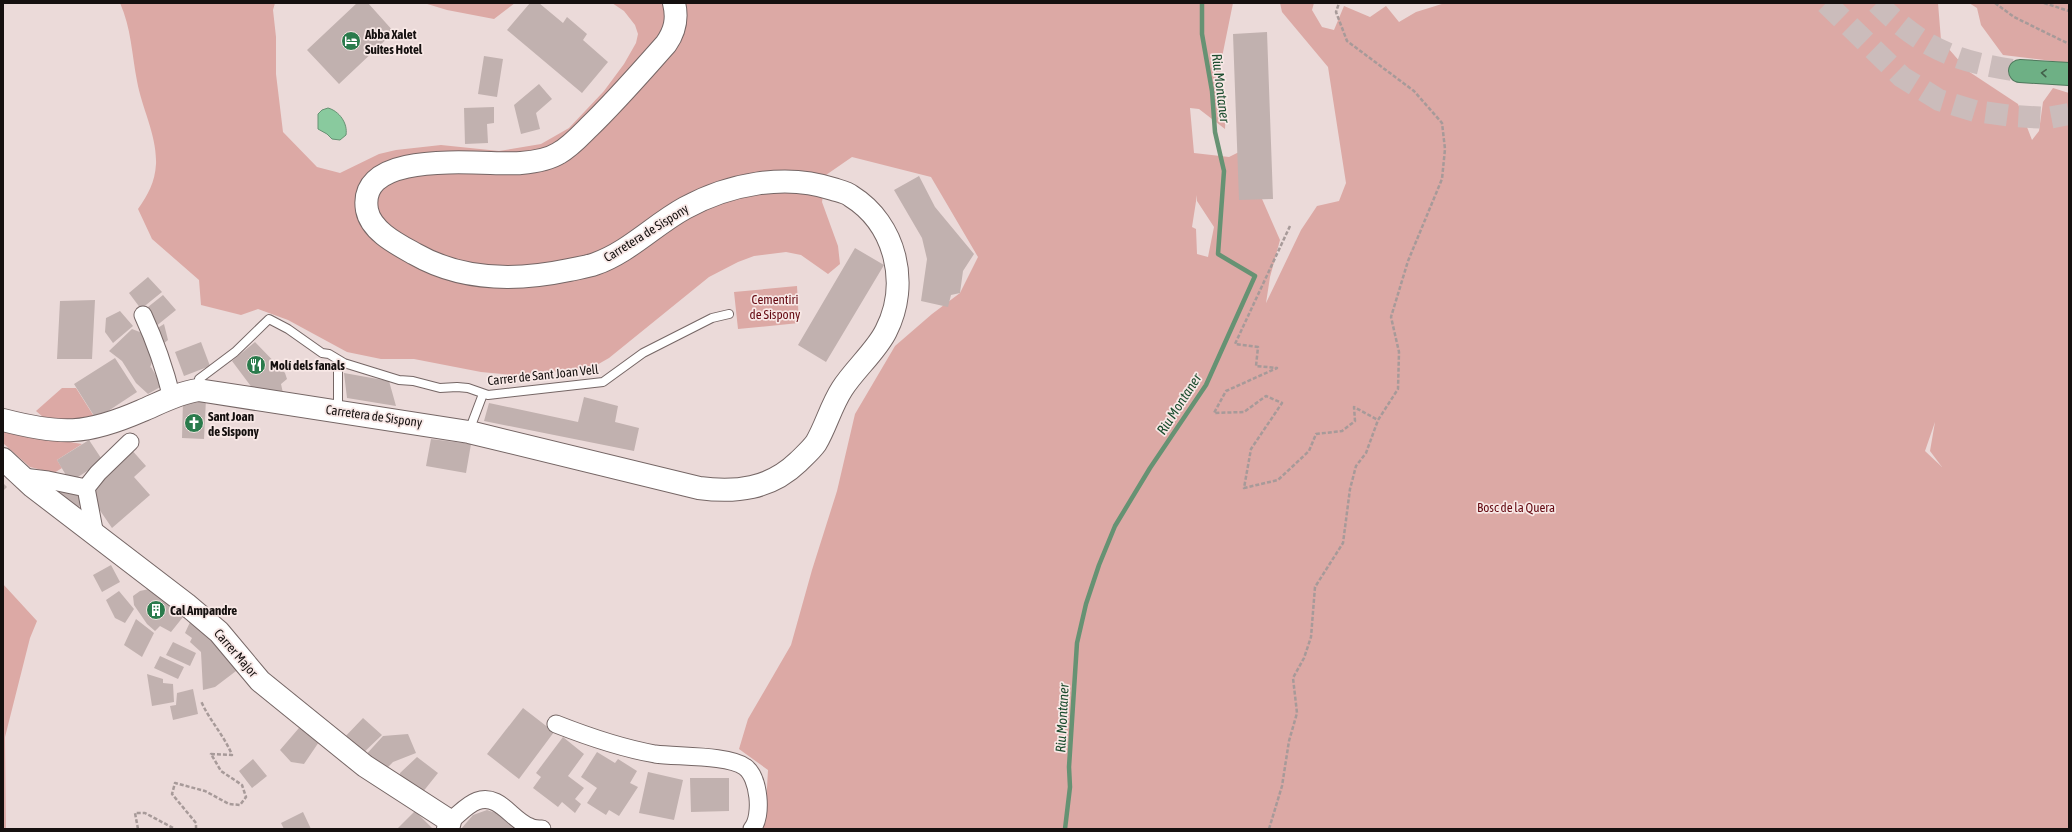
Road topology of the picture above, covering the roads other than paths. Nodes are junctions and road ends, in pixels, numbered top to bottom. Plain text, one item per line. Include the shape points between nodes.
1 (674, 3) edge
2 (2020, 71) tunnel mouth
3 (2069, 74) edge
4 (729, 314) dead end
5 (143, 316) dead end
6 (338, 360) junction
7 (198, 390) junction
8 (483, 394) junction
9 (172, 398) junction
10 (338, 412) junction
11 (3, 420) edge
12 (469, 432) junction
13 (130, 442) dead end
14 (3, 459) edge
15 (23, 478) junction
16 (86, 488) junction
17 (96, 535) junction
18 (556, 724) dead end
19 (449, 825) edge
20 (542, 829) edge
21 (752, 829) edge

1 - 12 main road, Carretera de Sispony via 676,24 666,44 572,144 558,154 536,161 508,164 453,162 407,166 393,170 380,176 370,192 367,204 373,222 384,235 400,246 454,272 514,279 596,264 628,247 685,208 746,185 784,181 815,183 850,194 872,214 890,240 898,270 898,299 886,332 841,391 815,445 786,473 760,486 736,491 699,488
3 -> 2 highway
4 - 8 lane, Carrer de Sant Joan Vell via 712,318 643,353 603,382
5 - 9 street via 151,330
6 - 7 lane, Carrer de Sant Joan Vell via 269,320 235,352 199,379
6 - 8 lane, Carrer de Sant Joan Vell via 399,380 440,388 468,388
6 - 10 lane
7 - 9 main road, Carretera de Sispony
7 - 10 main road, Carretera de Sispony
8 - 12 lane
9 - 11 main road, Carretera de Sispony via 117,421 80,431 50,431
10 - 12 main road, Carretera de Sispony
13 - 16 street
14 - 15 main road, Carrer Major
15 - 16 street
15 - 17 main road, Carrer Major
16 - 17 street
17 - 19 main road, Carrer Major via 219,632 260,681 365,766
18 - 21 street via 613,745 655,754 726,759 746,767 757,783 758,807
19 - 20 street via 477,801 490,799 499,803 530,828

